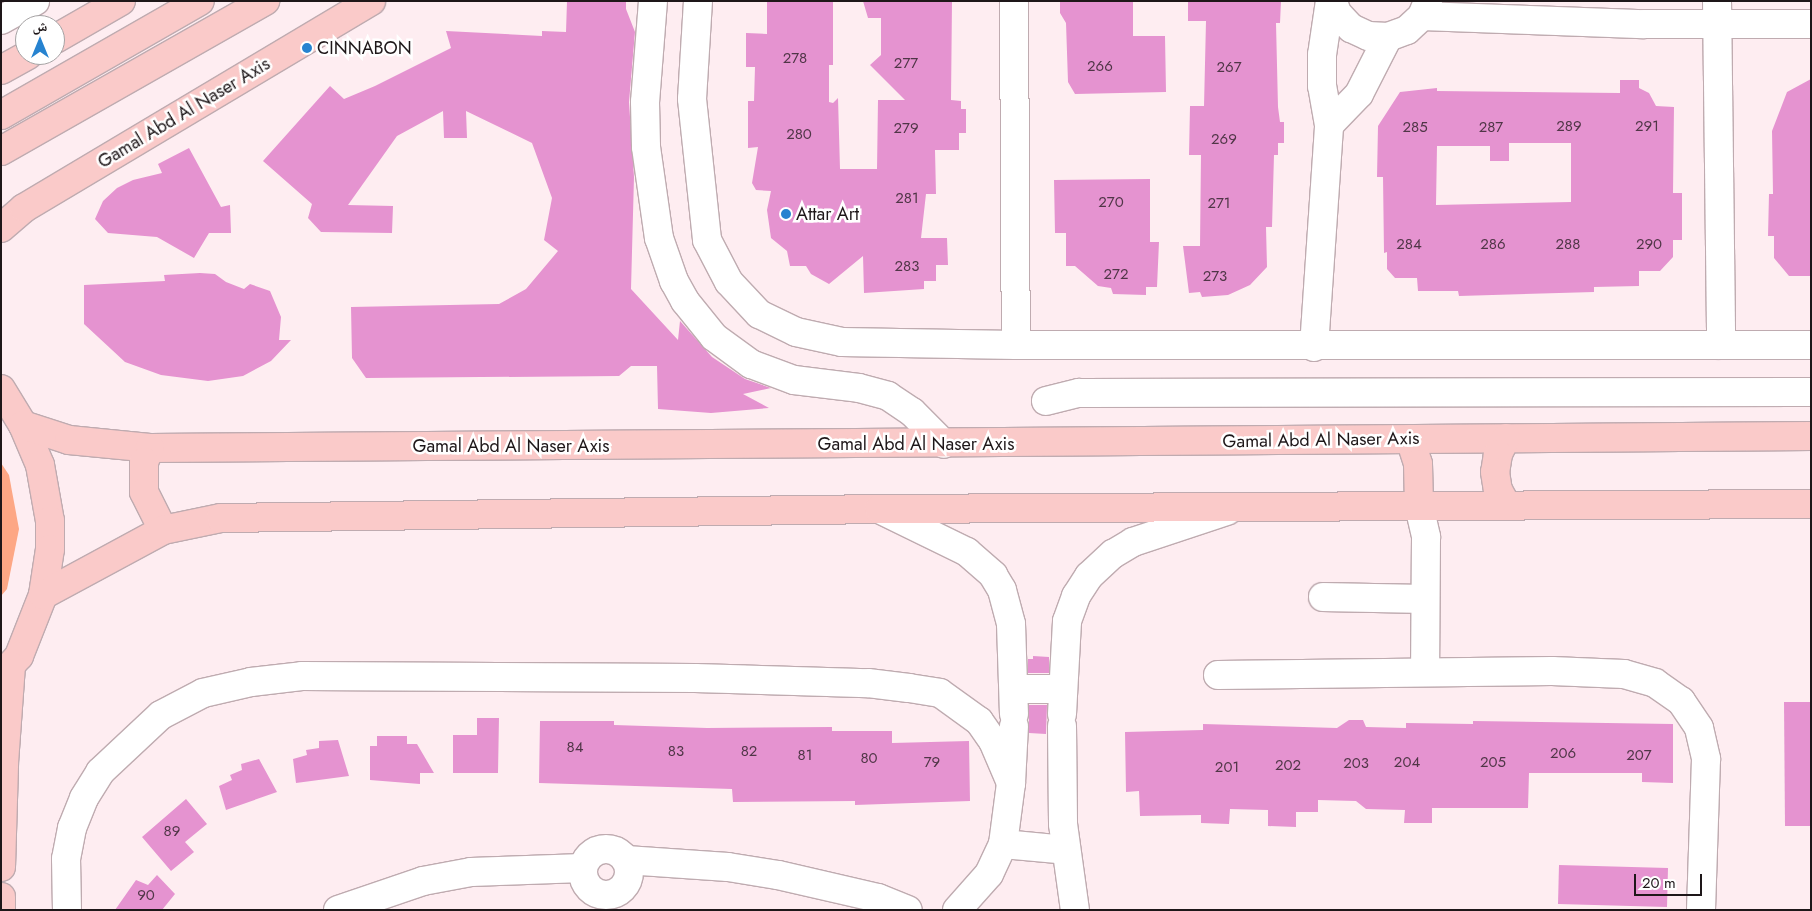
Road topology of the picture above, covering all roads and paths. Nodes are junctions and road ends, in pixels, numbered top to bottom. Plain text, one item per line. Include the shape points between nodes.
1 (35, 1) edge
2 (121, 1) edge
3 (200, 1) edge
4 (265, 1) edge
5 (371, 1) edge
6 (653, 1) edge
7 (698, 1) edge
8 (1014, 1) edge
9 (1332, 1) edge
10 (1425, 8) edge
11 (1718, 13) edge
12 (1, 20) edge
13 (1811, 24) edge
14 (65, 33) edge
15 (1388, 37) junction
16 (15, 62) edge
17 (1, 70) edge
18 (1, 115) edge
19 (1329, 125) junction
20 (1, 151) edge
21 (2, 226) edge
22 (1016, 345) junction
23 (1721, 345) junction
24 (1811, 345) edge
25 (1314, 347) junction
26 (1, 389) edge
27 (1811, 392) edge
28 (1046, 402) dead end
29 (23, 425) junction
30 (1811, 436) edge
31 (1506, 438) junction
32 (1410, 439) junction
33 (944, 444) junction
34 (150, 448) junction
35 (1419, 506) junction
36 (1507, 506) junction
37 (1804, 507) edge
38 (1236, 508) junction
39 (879, 509) junction
40 (163, 530) junction
41 (42, 595) junction
42 (1324, 597) dead end
43 (1425, 599) junction
44 (6, 671) edge
45 (1425, 672) junction
46 (1218, 675) dead end
47 (1014, 709) junction
48 (1062, 710) junction
49 (1011, 784) junction
50 (1003, 844) junction
51 (1066, 850) junction
52 (626, 860) junction
53 (1, 867) edge
54 (583, 868) junction
55 (1, 897) edge
56 (605, 903) edge
57 (2, 910) edge
58 (67, 910) edge
59 (338, 910) edge
60 (908, 910) edge
61 (957, 910) edge
62 (1075, 910) edge
63 (1701, 910) edge

1 - 12 street
2 - 14 main road
3 - 18 main road
4 - 20 main road
5 - 21 main road, Gamal Abd Al Naser Axis via 24,208
6 - 33 street via 645,102 648,166 665,260 685,301 714,337 751,364 794,380 859,388 888,396 912,412
7 - 22 street via 692,99 707,240 729,282 759,314 796,332 842,342
8 - 22 street
9 - 15 street via 1337,13 1351,28 1368,36
9 - 19 street via 1322,78
10 - 11 street
10 - 15 street via 1407,30
11 - 13 street
11 - 23 street
15 - 19 street via 1359,94
16 - 17 main road
19 - 25 street
22 - 25 street
23 - 24 street
23 - 25 street
26 - 29 main road
27 - 28 street via 1079,393
29 - 34 main road, Gamal Abd Al Naser Axis via 68,440
29 - 41 main road via 40,465 49,512 50,549
30 - 31 main road, Gamal Abd Al Naser Axis
31 - 32 main road, Gamal Abd Al Naser Axis
31 - 36 main road via 1498,454 1495,472 1498,490
32 - 33 main road, Gamal Abd Al Naser Axis
32 - 35 main road via 1418,464
33 - 34 main road, Gamal Abd Al Naser Axis
34 - 40 main road via 144,462 144,492
35 - 36 main road
35 - 38 main road
35 - 43 street via 1426,537
36 - 37 main road
38 - 39 main road
38 - 48 street via 1133,542 1089,576 1076,596 1067,621
39 - 40 main road via 221,518
39 - 47 street via 967,552 993,575 1008,607
40 - 41 main road
41 - 44 main road via 32,630
42 - 43 street
43 - 45 street
44 - 53 main road
45 - 46 street
45 - 63 street via 1624,674 1655,683 1681,701 1699,728 1706,759
47 - 48 street
47 - 49 street
48 - 51 street via 1062,798
49 - 50 street
49 - 58 street via 993,741 979,722 940,694 909,688 868,683 695,678 302,676 251,682 203,693 162,715 100,772 84,798 72,828 66,859
50 - 51 street
50 - 61 street via 989,874
51 - 62 street
52 - 54 street via 615,851 601,849 589,856
52 - 56 street via 628,881
52 - 60 street via 719,866 778,875 870,896
54 - 56 street via 583,876 590,889
54 - 59 street via 471,872 423,881
55 - 57 main road

